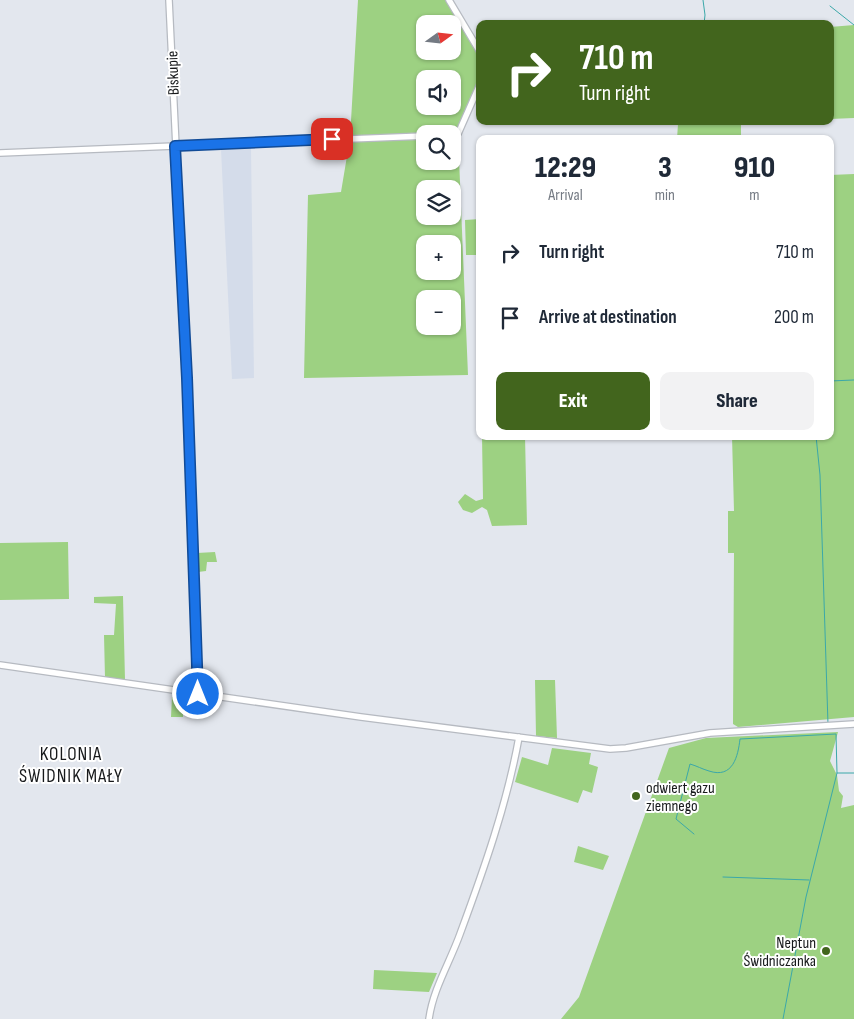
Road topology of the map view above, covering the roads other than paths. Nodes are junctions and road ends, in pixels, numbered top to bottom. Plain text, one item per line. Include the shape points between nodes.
1 (169, 0) edge
2 (449, 0) edge
3 (476, 45) edge
4 (476, 92) edge
5 (460, 125) edge
6 (416, 136) edge
7 (175, 146) junction
8 (0, 152) edge
9 (0, 666) edge
10 (198, 694) junction
11 (854, 724) edge
12 (519, 737) junction
13 (429, 1019) edge

1 - 7 street, Biskupie
2 - 3 street
4 - 5 street
6 - 7 street
7 - 8 street
7 - 10 street, Biskupie
9 - 10 street
10 - 12 street
11 - 12 street via 710,733 618,749
12 - 13 street via 500,818 463,925 433,998

